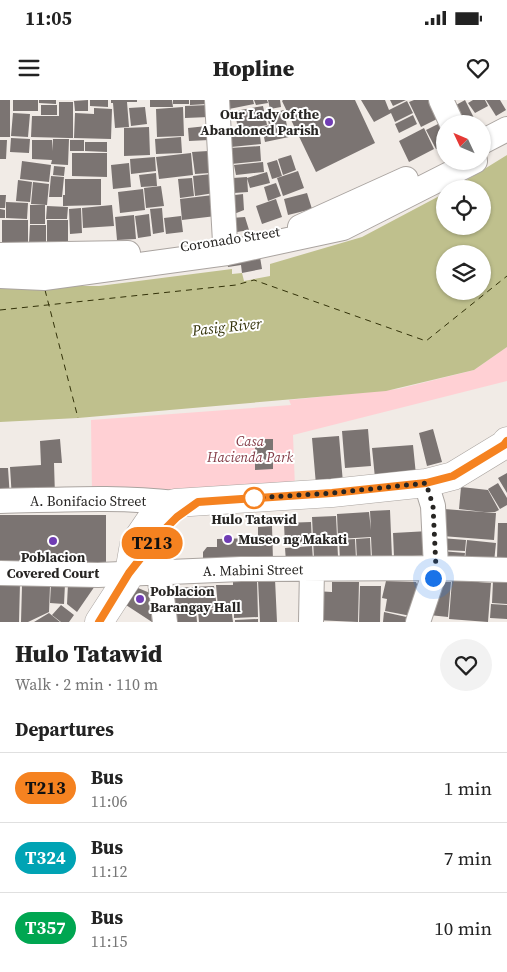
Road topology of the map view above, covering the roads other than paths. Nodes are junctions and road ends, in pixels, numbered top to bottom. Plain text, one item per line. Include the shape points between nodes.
1 (217, 100) edge
2 (441, 100) edge
3 (448, 115) edge
4 (507, 129) edge
5 (491, 137) edge
6 (507, 145) edge
7 (491, 153) edge
8 (436, 165) edge
9 (457, 170) edge
10 (225, 242) junction
11 (0, 255) edge
12 (0, 276) edge
13 (507, 441) edge
14 (426, 483) junction
15 (0, 501) edge
16 (186, 502) junction
17 (436, 568) junction
18 (312, 569) junction
19 (507, 570) edge
20 (159, 572) junction
21 (0, 573) edge
22 (129, 573) junction
23 (99, 622) edge
24 (165, 622) edge
25 (311, 622) edge
26 (418, 622) edge

1 - 10 street
2 - 3 street
4 - 5 street
6 - 7 street
8 - 10 street, Coronado Street via 303,226
9 - 12 street via 343,228 227,253 44,278
10 - 11 street, Coronado Street via 137,253
13 - 14 main road via 453,476
14 - 16 main road via 332,493
14 - 17 street via 433,506
15 - 16 street, A. Bonifacio Street
16 - 22 main road
17 - 18 street, A. Mabini Street
17 - 19 street, A. Mabini Street
17 - 26 street
18 - 20 street, A. Mabini Street
18 - 25 street
20 - 22 street, A. Mabini Street
20 - 24 street
21 - 22 street, A. Mabini Street
22 - 23 main road

